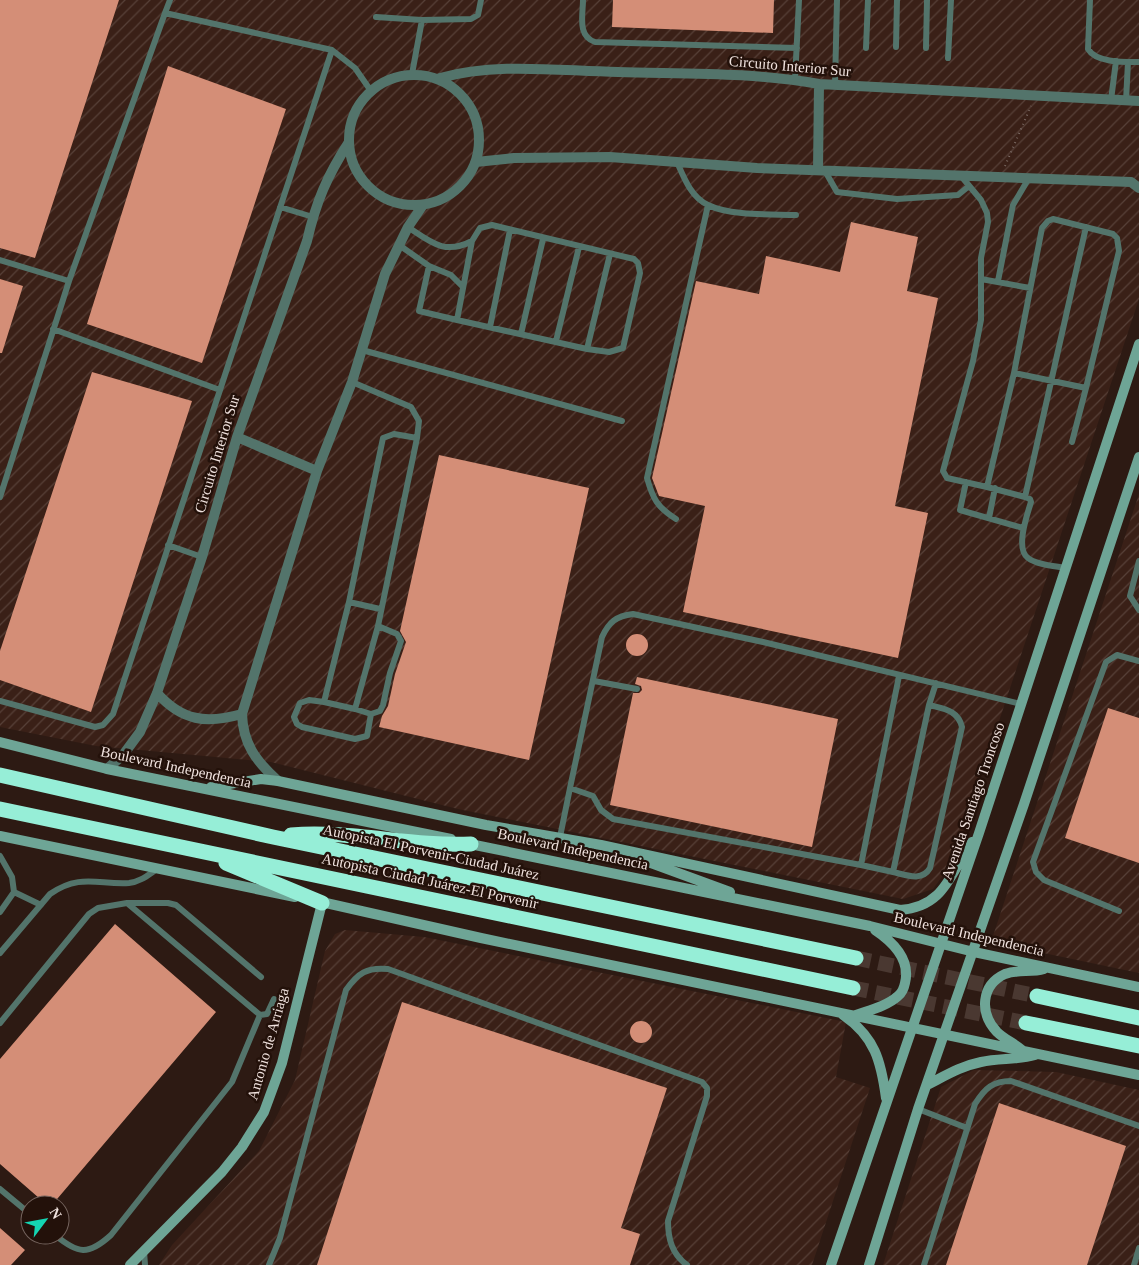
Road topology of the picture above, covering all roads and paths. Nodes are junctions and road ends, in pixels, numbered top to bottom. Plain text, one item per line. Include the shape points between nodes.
1 (170, 0) edge
2 (481, 0) edge
3 (583, 0) edge
4 (799, 0) edge
5 (837, 0) edge
6 (868, 0) edge
7 (897, 0) edge
8 (927, 0) edge
9 (951, 0) edge
10 (1090, 0) edge
11 (165, 13) junction
12 (376, 17) dead end
13 (422, 20) junction
14 (896, 47) dead end
15 (797, 48) junction
16 (866, 48) dead end
17 (926, 48) dead end
18 (332, 50) junction
19 (948, 58) dead end
20 (1116, 61) junction
21 (1128, 62) junction
22 (1139, 62) edge
23 (412, 74) junction
24 (440, 78) junction
25 (795, 80) junction
26 (819, 84) junction
27 (835, 85) junction
28 (371, 91) junction
29 (1032, 96) junction
30 (1110, 100) junction
31 (1126, 101) junction
32 (1139, 101) edge
33 (349, 142) junction
34 (476, 162) junction
35 (677, 162) junction
36 (821, 171) junction
37 (961, 176) junction
38 (1000, 177) junction
39 (1029, 178) junction
40 (1137, 182) edge
41 (969, 186) junction
42 (422, 205) junction
43 (708, 205) junction
44 (280, 207) junction
45 (796, 216) dead end
46 (313, 217) junction
47 (408, 227) junction
48 (1086, 227) junction
49 (510, 230) junction
50 (543, 239) junction
51 (472, 241) junction
52 (399, 245) junction
53 (579, 247) junction
54 (610, 254) junction
55 (0, 260) edge
56 (429, 266) junction
57 (981, 279) junction
58 (998, 280) junction
59 (69, 281) junction
60 (462, 286) junction
61 (1030, 288) junction
62 (457, 320) junction
63 (490, 327) junction
64 (53, 328) junction
65 (521, 334) junction
66 (556, 341) junction
67 (1139, 344) edge
68 (587, 349) junction
69 (362, 350) junction
70 (1014, 373) junction
71 (352, 382) junction
72 (1053, 382) junction
73 (1086, 388) junction
74 (220, 390) junction
75 (622, 421) dead end
76 (237, 436) junction
77 (417, 438) junction
78 (1072, 442) dead end
79 (1139, 458) edge
80 (317, 472) junction
81 (966, 482) junction
82 (987, 487) junction
83 (995, 488) junction
84 (0, 497) edge
85 (1025, 497) junction
86 (989, 518) junction
87 (676, 519) dead end
88 (1024, 528) junction
89 (168, 545) junction
90 (202, 557) junction
91 (1139, 561) edge
92 (1066, 568) junction
93 (349, 602) junction
94 (380, 609) junction
95 (1139, 610) edge
96 (378, 626) junction
97 (1139, 661) edge
98 (899, 676) junction
99 (594, 681) junction
100 (936, 683) junction
101 (637, 689) dead end
102 (156, 693) junction
103 (0, 701) edge
104 (324, 702) junction
105 (1021, 704) junction
106 (930, 705) junction
107 (355, 708) junction
108 (242, 714) junction
109 (372, 714) junction
110 (0, 742) edge
111 (107, 769) junction
112 (0, 775) edge
113 (278, 781) junction
114 (204, 788) junction
115 (570, 788) junction
116 (0, 808) edge
117 (979, 833) junction
118 (0, 836) edge
119 (273, 837) junction
120 (560, 837) junction
121 (472, 844) junction
122 (601, 845) junction
123 (189, 848) junction
124 (0, 856) edge
125 (861, 865) junction
126 (157, 869) junction
127 (893, 872) junction
128 (14, 892) junction
129 (322, 902) junction
130 (127, 903) junction
131 (764, 904) junction
132 (41, 905) junction
133 (1119, 910) dead end
134 (0, 912) edge
135 (870, 926) junction
136 (940, 944) junction
137 (974, 952) junction
138 (0, 953) edge
139 (856, 958) tunnel mouth
140 (1047, 968) junction
141 (261, 977) dead end
142 (1139, 987) edge
143 (852, 988) tunnel mouth
144 (1037, 996) tunnel mouth
145 (274, 999) dead end
146 (840, 1012) junction
147 (260, 1014) junction
148 (855, 1015) junction
149 (1139, 1018) edge
150 (0, 1023) edge
151 (1026, 1023) tunnel mouth
152 (913, 1028) junction
153 (946, 1034) junction
154 (1139, 1046) edge
155 (1023, 1051) junction
156 (1039, 1054) junction
157 (1139, 1075) edge
158 (927, 1085) junction
159 (887, 1099) junction
160 (918, 1109) junction
161 (1139, 1126) edge
162 (967, 1128) junction
163 (0, 1189) edge
164 (20, 1206) edge
165 (67, 1245) edge
166 (1139, 1248) edge
167 (144, 1251) junction
168 (130, 1265) edge
169 (145, 1265) edge
170 (269, 1265) edge
171 (687, 1265) edge
172 (831, 1265) edge
173 (869, 1265) edge
174 (924, 1265) edge
175 (1134, 1265) edge

1 - 11 lane
2 - 13 lane via 478,15 472,19
3 - 15 lane via 583,32 586,39 595,42
4 - 15 lane
5 - 27 lane
6 - 16 lane
7 - 14 lane
8 - 17 lane
9 - 19 lane
10 - 20 lane via 1088,50 1094,56
11 - 18 lane
11 - 59 lane
12 - 13 lane
13 - 23 lane
15 - 25 lane
18 - 28 lane via 355,68
18 - 44 lane
20 - 21 lane
20 - 30 lane
21 - 22 lane
21 - 31 lane
23 - 24 street
23 - 28 street via 385,81
24 - 25 street, Circuito Interior Sur via 487,69
24 - 34 street via 460,94 471,109 478,126
25 - 26 street, Circuito Interior Sur
26 - 27 street, Circuito Interior Sur
26 - 36 street
27 - 29 street, Circuito Interior Sur
28 - 33 street via 354,114
29 - 30 street, Circuito Interior Sur
29 - 38 path via 1026,122
30 - 31 street, Circuito Interior Sur
31 - 32 street, Circuito Interior Sur
33 - 42 street via 356,168 372,190 387,200 404,205
33 - 46 street, Circuito Interior Sur via 329,172
34 - 35 street via 514,158 610,157
34 - 42 street via 455,192
35 - 36 street
35 - 43 lane via 685,181
36 - 37 street
36 - 41 lane via 837,192 897,199 958,195
37 - 38 street
37 - 41 lane
38 - 39 street
39 - 40 street
39 - 58 lane via 1013,205
41 - 57 lane via 987,213
42 - 47 street
43 - 45 lane
43 - 87 lane via 646,478 652,496 662,510
44 - 46 lane
44 - 74 lane
46 - 76 street, Circuito Interior Sur
47 - 51 lane via 446,248 459,248
47 - 52 street
48 - 61 lane via 1053,219 1045,224
48 - 72 lane
48 - 73 lane via 1113,234 1117,238 1119,252
49 - 50 lane
49 - 51 lane via 486,226 480,228
49 - 63 lane
50 - 53 lane
50 - 65 lane
51 - 60 lane
52 - 56 lane
52 - 69 street via 385,274
53 - 54 lane
53 - 66 lane
54 - 68 lane
54 - 68 lane via 634,259 639,267 626,344 617,352
55 - 59 lane
56 - 60 lane via 451,275
56 - 62 lane via 419,311
57 - 58 lane
57 - 81 lane via 980,320 973,361 943,466 948,478
58 - 61 lane
59 - 64 lane
60 - 62 lane
61 - 70 lane
62 - 63 lane
63 - 65 lane
64 - 74 lane
64 - 84 lane
65 - 66 lane
66 - 68 lane
67 - 92 main road, Avenida Santiago Troncoso
69 - 71 street
69 - 75 lane
70 - 72 lane
70 - 82 lane
71 - 77 lane via 411,407 419,421
71 - 80 street
72 - 73 lane
72 - 85 lane
73 - 78 lane
74 - 89 lane
76 - 80 street
76 - 90 street, Circuito Interior Sur
77 - 93 lane via 394,434 383,438
77 - 94 lane
79 - 137 main road
80 - 108 street
81 - 82 lane
81 - 86 lane via 960,510
82 - 83 lane
83 - 85 lane
83 - 86 lane
85 - 88 lane via 1031,502
86 - 88 lane
88 - 92 lane via 1022,551 1027,558
89 - 90 lane
89 - 103 lane via 113,714 108,720 95,728
90 - 102 street, Circuito Interior Sur
91 - 95 lane via 1130,596
92 - 105 main road, Avenida Santiago Troncoso
93 - 94 lane
93 - 104 lane
94 - 96 lane
96 - 107 lane
96 - 109 lane via 397,634 401,641 383,705 380,711
97 - 133 lane via 1117,655 1106,662 1033,862 1036,872 1044,880
98 - 99 lane via 633,614 621,615 607,626
98 - 100 lane
98 - 125 lane
99 - 101 lane
99 - 115 lane
100 - 105 lane
100 - 106 lane
102 - 108 street via 167,705 201,720 222,720
102 - 111 street, Circuito Interior Sur via 140,732 123,755
104 - 107 lane
104 - 109 lane via 309,700 300,703 294,718 297,724 362,739 367,736
105 - 117 main road, Avenida Santiago Troncoso
106 - 127 lane
106 - 127 lane via 953,712 962,727 930,868 923,876 916,877
107 - 109 lane
108 - 113 street via 242,730 248,747 261,766
110 - 111 main road, Boulevard Independencia
111 - 114 main road, Boulevard Independencia
112 - 119 highway, Autopista El Porvenir-Ciudad Juárez
113 - 114 main road via 261,779
113 - 120 main road via 486,825
114 - 121 main road, Boulevard Independencia
115 - 120 lane
115 - 125 lane via 593,796 600,810 613,819
116 - 123 highway, Autopista Ciudad Juárez-El Porvenir
117 - 122 main road via 941,893 923,906 900,910
117 - 136 main road, Avenida Santiago Troncoso
118 - 126 main road
119 - 121 highway via 306,834 413,844
119 - 139 highway, Autopista El Porvenir-Ciudad Juárez
120 - 122 main road
121 - 131 main road, Boulevard Independencia
122 - 131 main road
123 - 129 highway
123 - 143 highway, Autopista Ciudad Juárez-El Porvenir
124 - 128 lane via 12,877
125 - 127 lane
126 - 129 main road
126 - 132 lane via 130,882 97,881 67,885 50,894
128 - 132 lane
128 - 134 lane
129 - 146 main road
129 - 167 main road, Antonio de Arriaga via 282,1063 264,1112 222,1172
130 - 141 lane via 176,905
130 - 147 lane
130 - 150 lane via 98,908 89,914
131 - 135 main road, Boulevard Independencia
132 - 138 lane
135 - 136 main road, Boulevard Independencia
135 - 148 main road via 893,944 902,956 907,977 899,996
136 - 137 main road, Boulevard Independencia
136 - 152 main road, Avenida Santiago Troncoso
137 - 140 main road, Boulevard Independencia
137 - 153 main road
140 - 142 main road, Boulevard Independencia
140 - 155 main road via 1006,974 990,985 986,995 984,1006 990,1023 999,1034
144 - 149 highway
145 - 147 lane via 268,1014
146 - 148 main road
146 - 159 main road via 859,1026 873,1046
147 - 165 lane via 232,1082 111,1235 83,1252
148 - 152 main road
151 - 154 highway
152 - 153 main road
152 - 159 main road, Avenida Santiago Troncoso
153 - 155 main road
153 - 158 main road
155 - 156 main road
156 - 157 main road
156 - 158 main road via 965,1066
158 - 160 main road
159 - 172 main road, Avenida Santiago Troncoso
160 - 162 lane
160 - 173 main road
161 - 162 lane via 1011,1081 1000,1081 989,1086 976,1104
162 - 174 lane
163 - 164 lane
166 - 175 lane
167 - 168 main road, Antonio de Arriaga
167 - 169 lane
170 - 171 lane via 280,1238 346,990 362,972 373,968 388,969 702,1082 707,1088 707,1096 668,1221 668,1238

